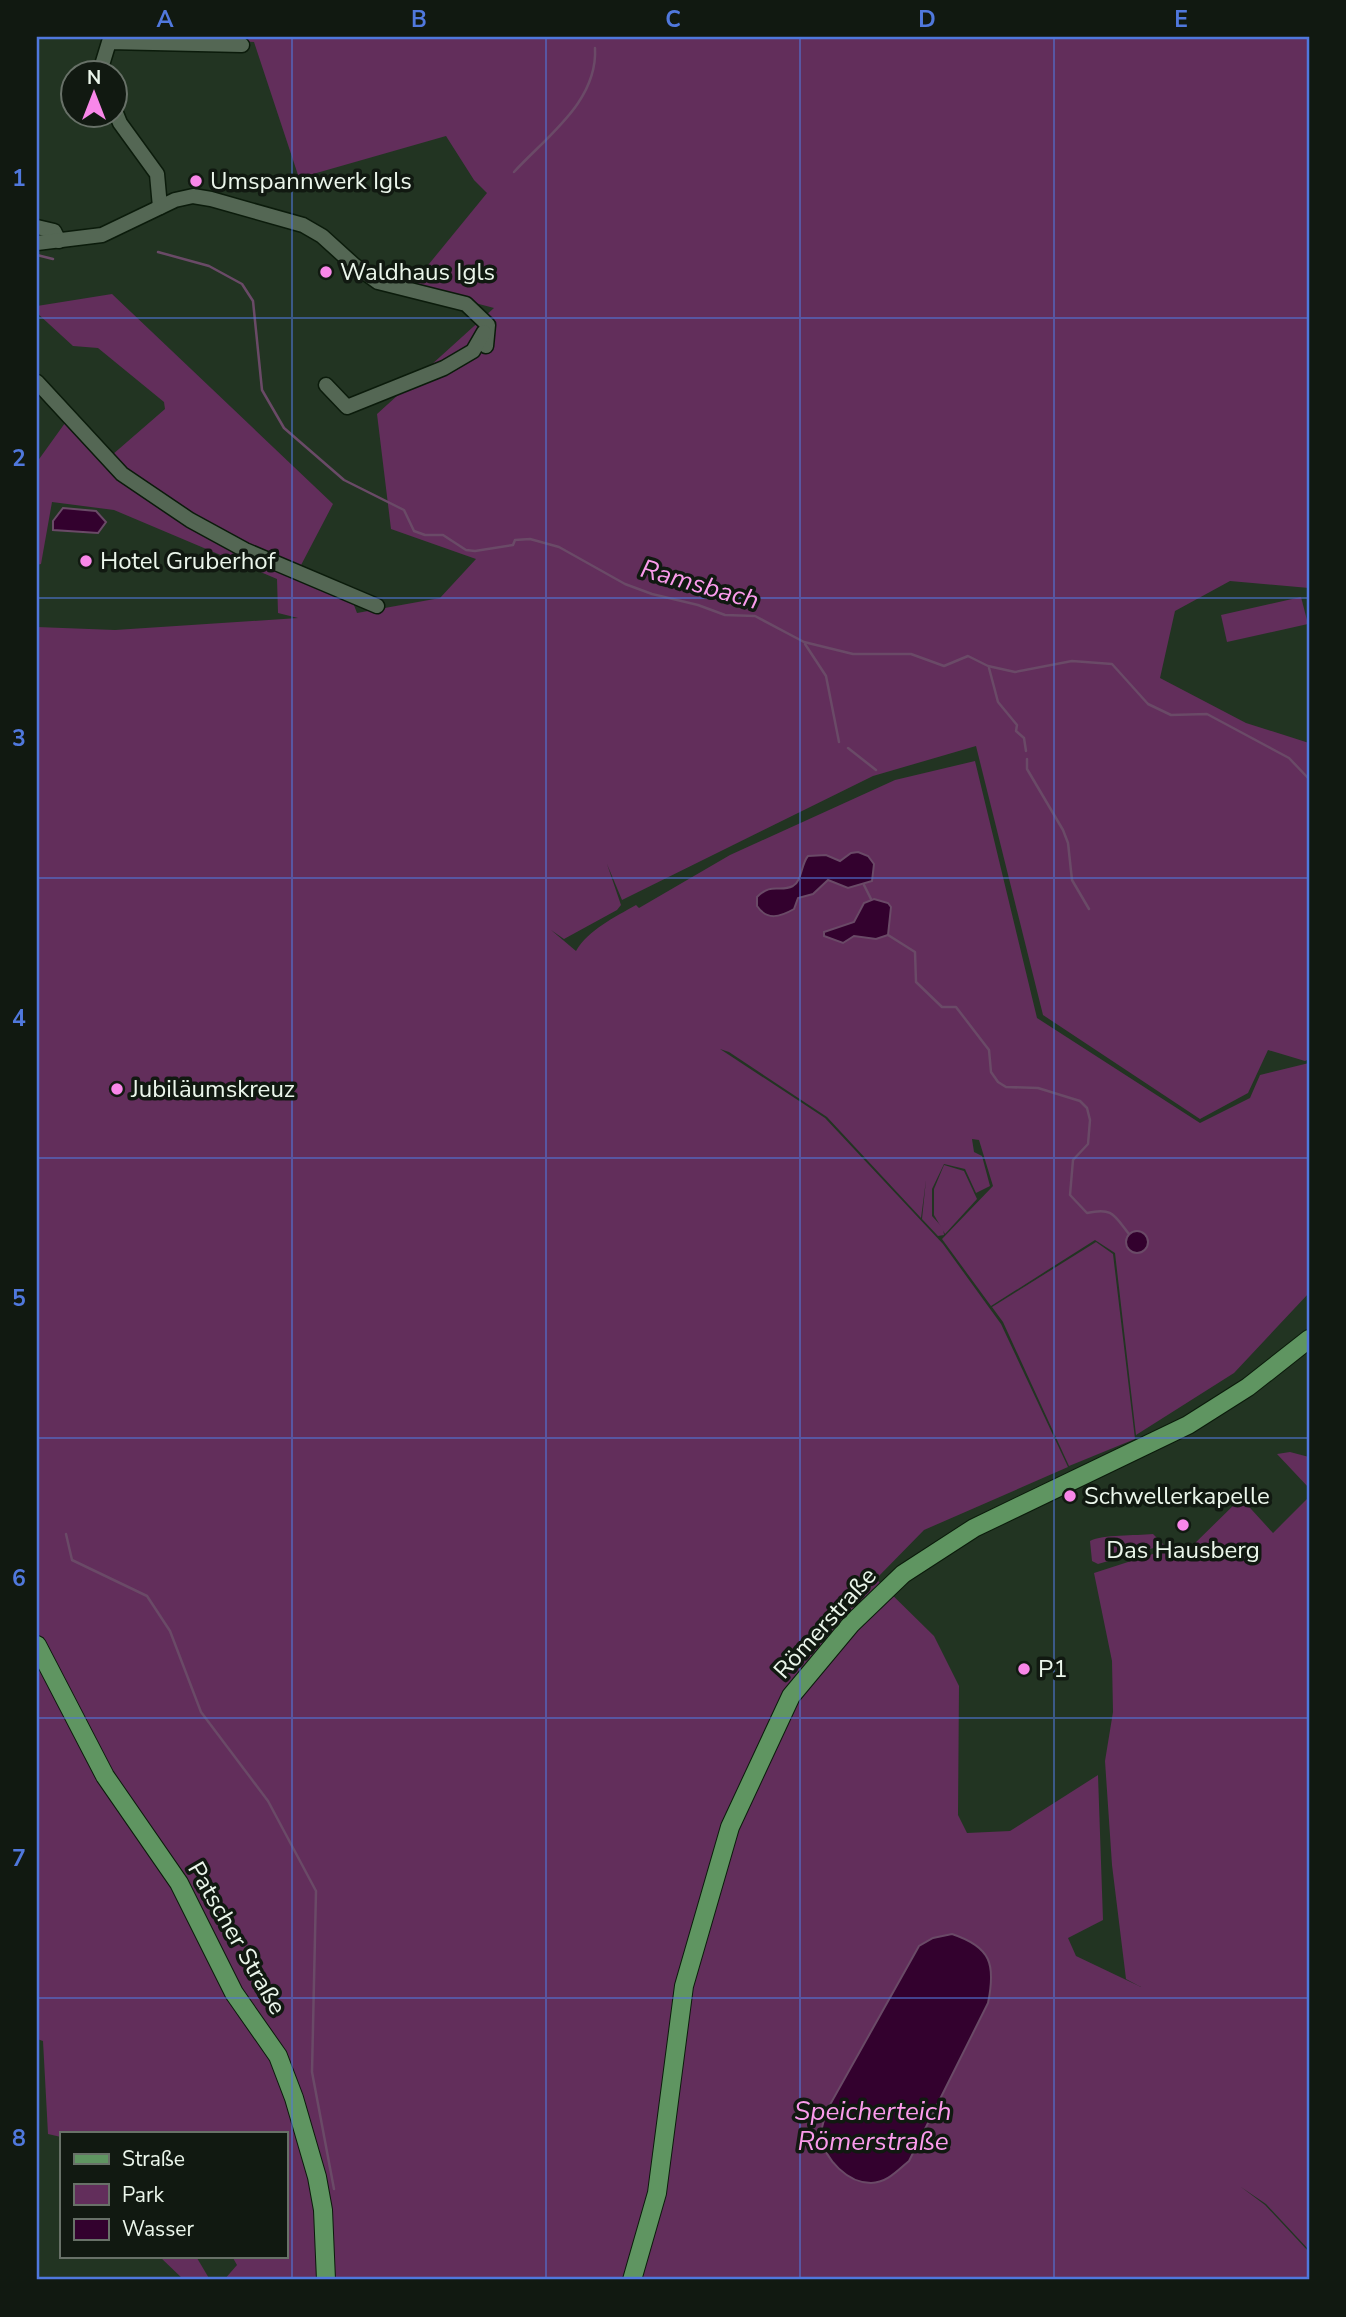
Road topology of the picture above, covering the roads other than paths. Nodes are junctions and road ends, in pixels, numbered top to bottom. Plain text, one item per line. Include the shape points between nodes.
1 (242, 45) dead end
2 (104, 60) edge
3 (125, 130) edge
4 (160, 207) junction
5 (37, 227) edge
6 (59, 241) junction
7 (37, 243) edge
8 (488, 325) junction
9 (486, 346) dead end
10 (37, 382) edge
11 (326, 385) dead end
12 (377, 606) dead end
13 (1309, 1339) edge
14 (37, 1645) edge
15 (326, 2280) edge
16 (632, 2280) edge

1 - 2 street via 109,42
3 - 4 street via 157,174
4 - 6 street via 102,235
4 - 8 street via 198,197 297,223 322,236 378,282 466,304
5 - 6 street via 54,231
6 - 7 street
8 - 9 street
8 - 11 street via 477,347 467,355 347,407
10 - 12 street via 122,474 190,520 245,550
13 - 16 main road, Römerstraße via 1243,1391 1188,1425 974,1528 903,1574 852,1624 791,1696 730,1827 684,1986 657,2193
14 - 15 main road, Patscher Straße via 105,1776 179,1883 234,1993 278,2056 317,2177

